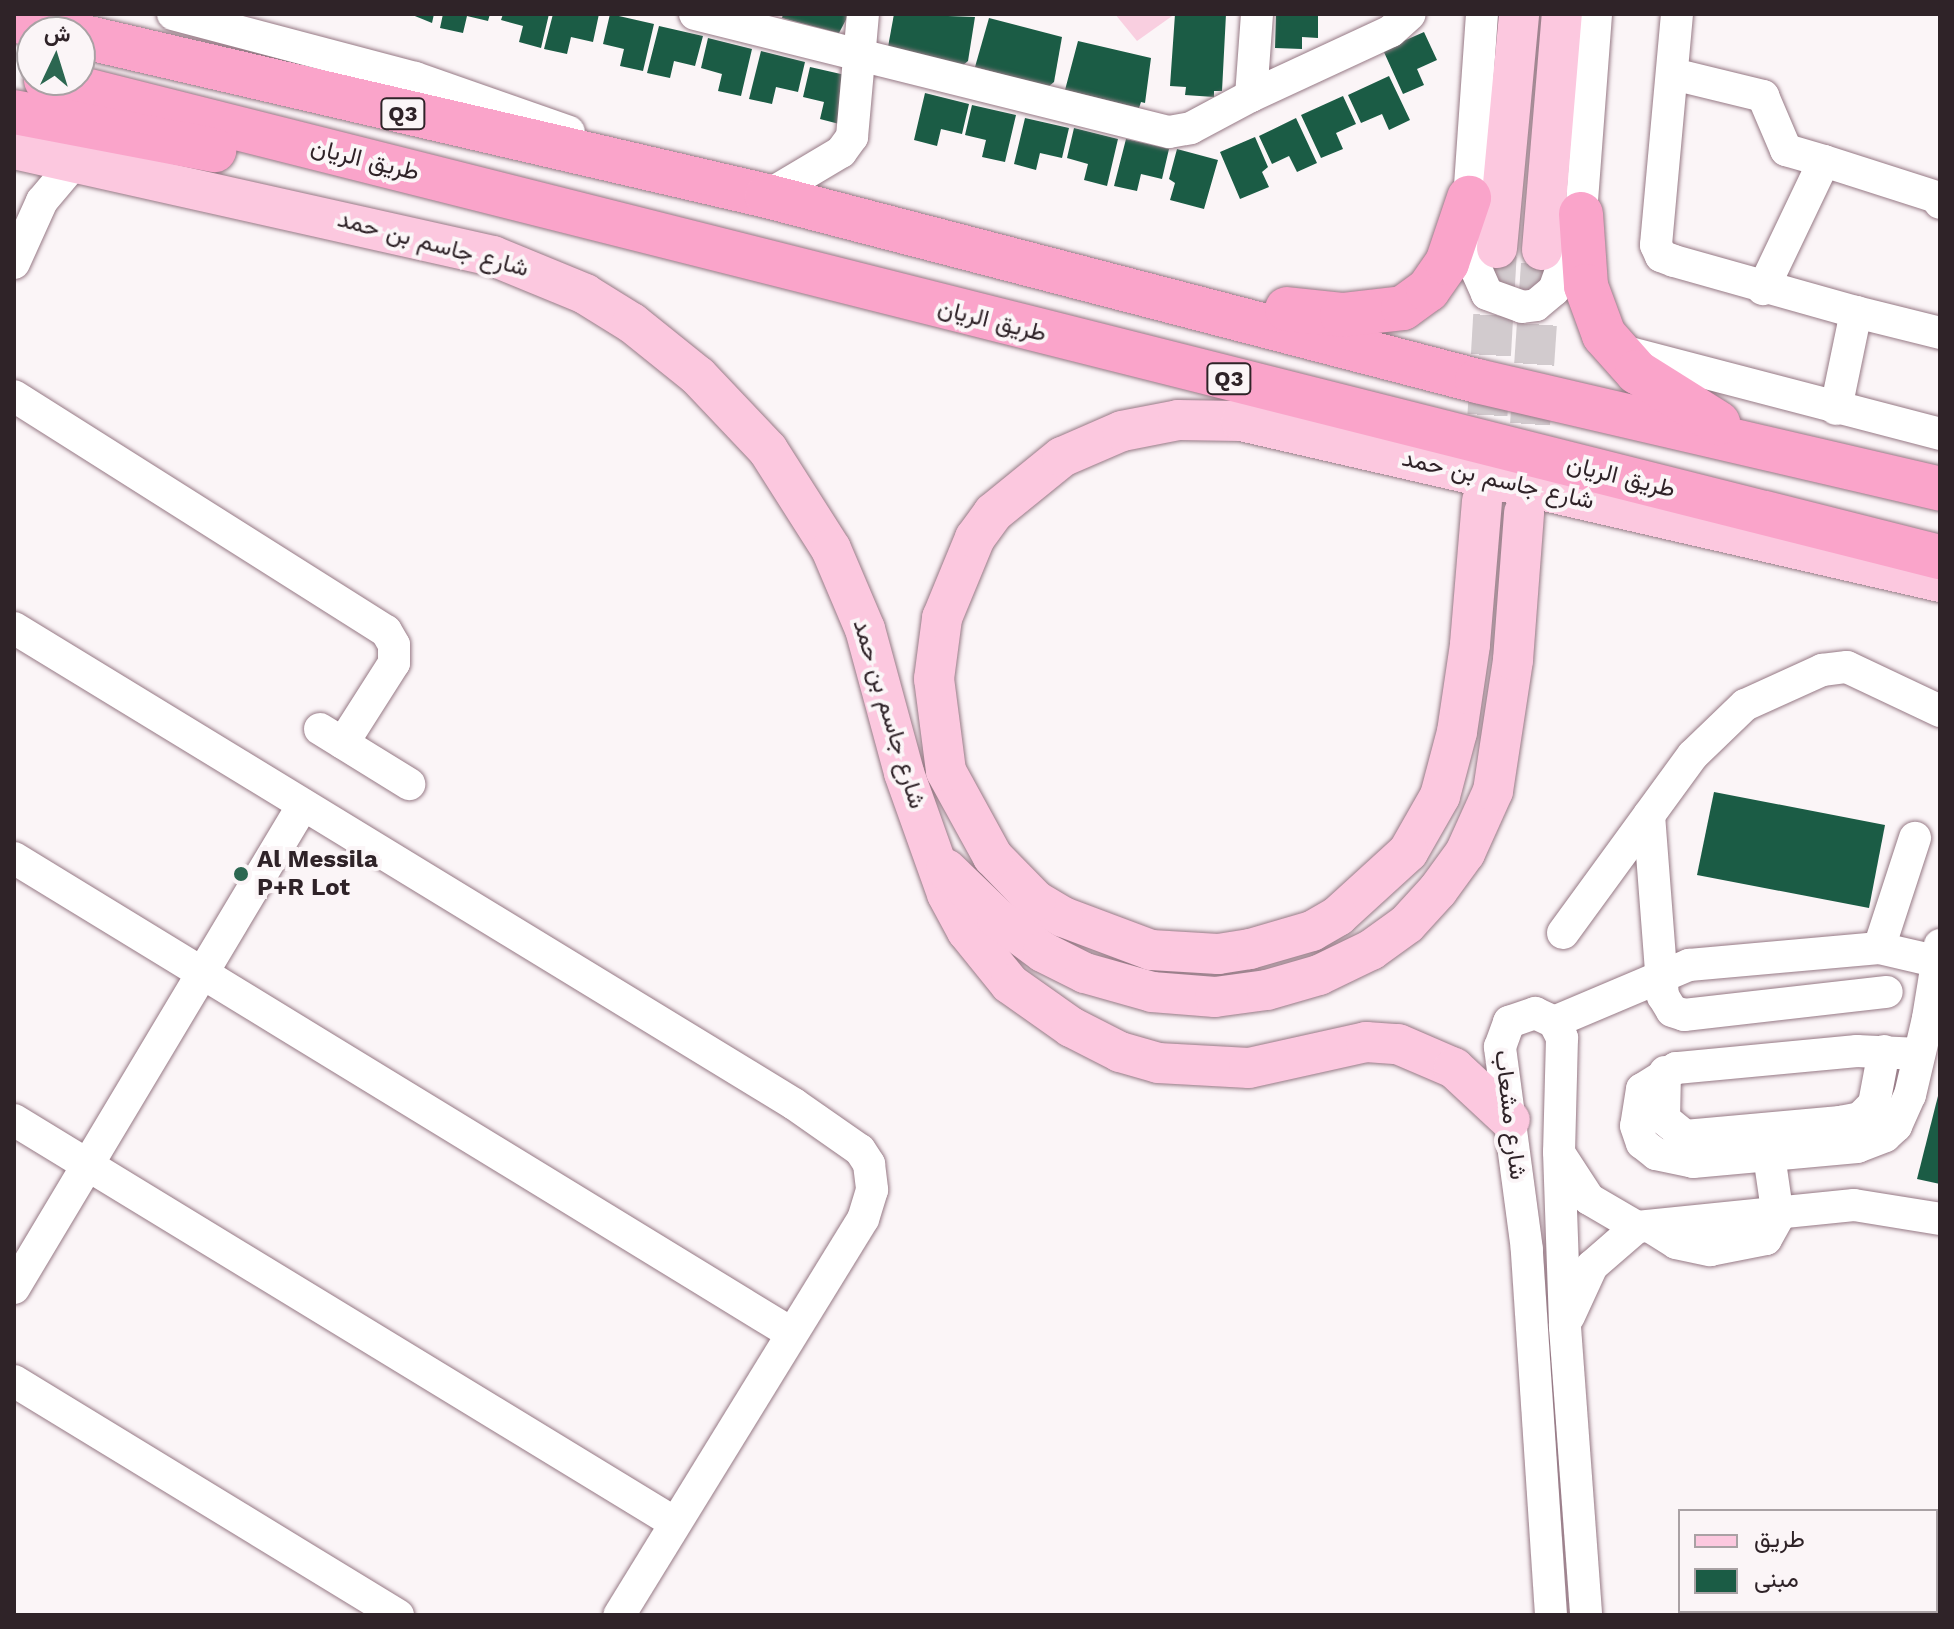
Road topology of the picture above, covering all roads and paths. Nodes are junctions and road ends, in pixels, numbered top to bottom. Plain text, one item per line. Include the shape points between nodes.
1 (173, 14) edge
2 (695, 14) edge
3 (863, 14) edge
4 (1257, 14) edge
5 (1410, 14) edge
6 (1482, 14) edge
7 (1519, 14) edge
8 (1562, 14) edge
9 (1596, 14) edge
10 (1677, 14) edge
11 (96, 40) edge
12 (861, 54) junction
13 (1673, 74) junction
14 (96, 93) edge
15 (1251, 96) junction
16 (14, 112) edge
17 (86, 146) junction
18 (14, 149) edge
19 (1824, 161) junction
20 (747, 192) junction
21 (1469, 198) junction
22 (519, 199) junction
23 (1939, 199) edge
24 (1581, 214) junction
25 (1497, 248) tunnel mouth
26 (1542, 250) tunnel mouth
27 (14, 263) edge
28 (1763, 289) junction
29 (1149, 295) junction
30 (1856, 312) junction
31 (1940, 333) edge
32 (1615, 349) junction
33 (14, 396) edge
34 (1836, 409) junction
35 (1940, 434) edge
36 (1754, 445) junction
37 (1940, 489) edge
38 (1482, 501) tunnel mouth
39 (1524, 512) tunnel mouth
40 (1940, 557) edge
41 (1940, 582) edge
42 (14, 628) edge
43 (1940, 711) edge
44 (409, 784) dead end
45 (303, 805) junction
46 (1649, 815) junction
47 (1915, 838) dead end
48 (935, 857) junction
49 (14, 858) edge
50 (1563, 933) dead end
51 (1879, 948) junction
52 (1937, 953) edge
53 (204, 974) junction
54 (1663, 975) junction
55 (1887, 992) dead end
56 (1934, 1019) edge
57 (1554, 1022) junction
58 (1884, 1051) junction
59 (1919, 1054) junction
60 (1665, 1072) junction
61 (14, 1120) edge
62 (1510, 1120) junction
63 (1559, 1152) junction
64 (1769, 1155) junction
65 (88, 1166) junction
66 (1777, 1209) junction
67 (1940, 1219) edge
68 (1643, 1227) junction
69 (14, 1288) edge
70 (1565, 1327) junction
71 (791, 1333) junction
72 (14, 1381) edge
73 (675, 1523) junction
74 (398, 1615) edge
75 (619, 1615) edge
76 (1551, 1615) edge
77 (1586, 1615) edge

1 - 20 street via 415,78
2 - 12 street
3 - 12 street
4 - 15 street
5 - 15 street via 1391,31
6 - 21 street
7 - 25 main road
8 - 26 main road
9 - 24 street
10 - 13 street
11 - 20 highway, Q3
12 - 15 street via 1169,132 1191,128
12 - 20 street via 852,137 841,152
13 - 19 street via 1763,96 1786,150
13 - 28 street via 1656,245 1661,256
14 - 22 highway, طريق الريان / Q3
16 - 17 highway
17 - 18 main road
17 - 22 highway via 468,202
17 - 27 street via 42,201
17 - 48 main road, شارع جاسم بن حمد via 170,154 504,239 569,264 638,304 681,339 757,419 768,450 801,497 851,592
19 - 23 street
19 - 28 street
20 - 29 highway, Q3
21 - 24 street via 1474,273 1487,294 1508,305 1536,305 1554,290
21 - 29 highway via 1460,235 1436,283 1403,308 1342,315
22 - 40 highway, طريق الريان / Q3
24 - 32 highway via 1590,304
28 - 30 street
29 - 36 highway, Q3 via 1477,381
30 - 31 street
30 - 34 street
32 - 34 street
32 - 36 highway via 1661,389
33 - 44 street via 386,631 394,645 394,663 332,736
34 - 35 street
36 - 37 highway, Q3
38 - 41 main road, شارع جاسم بن حمد via 1468,658 1440,796 1408,852 1338,916 1301,935 1250,949 1218,954 1151,950 1063,917 1036,901 993,857 946,771 934,679 942,618 975,538 993,513 1062,457 1122,431 1178,420 1241,421
39 - 48 main road, شارع جاسم بن حمد via 1511,675 1493,791 1465,853 1438,890 1407,924 1371,950 1319,975 1258,992 1189,997 1131,988 1043,952 997,918
42 - 45 street
43 - 46 street via 1866,673 1847,667 1822,670 1767,692 1726,719
45 - 53 street
45 - 71 street via 860,1150 873,1178 870,1206
46 - 50 street
46 - 54 street
47 - 51 street
48 - 62 main road via 955,912 999,974 1051,1015 1120,1052 1158,1063 1216,1069 1279,1063 1366,1042 1398,1044 1454,1068
49 - 53 street
51 - 52 street
51 - 54 street via 1689,965
52 - 56 street
53 - 65 street
53 - 71 street
54 - 55 street via 1665,1002 1684,1015
54 - 57 street via 1627,996
56 - 59 street
57 - 62 street, شارع مشعاب via 1535,1013 1521,1014 1502,1033
57 - 63 street, شارع مشعاب via 1563,1047
58 - 59 street
58 - 60 street
58 - 60 street via 1879,1094 1868,1111 1850,1121 1796,1127 1677,1133 1662,1111
59 - 64 street via 1904,1113 1885,1136 1857,1147
60 - 64 street via 1642,1089 1635,1107 1642,1143 1656,1154 1693,1162
61 - 65 street
62 - 76 street, شارع مشعاب via 1527,1250
63 - 68 street via 1589,1199
63 - 70 street, شارع مشعاب
64 - 66 street
65 - 69 street
65 - 73 street
66 - 67 street via 1854,1205
66 - 68 street
68 - 70 street via 1592,1266
70 - 77 street, شارع مشعاب
71 - 73 street
72 - 74 street
73 - 75 street

